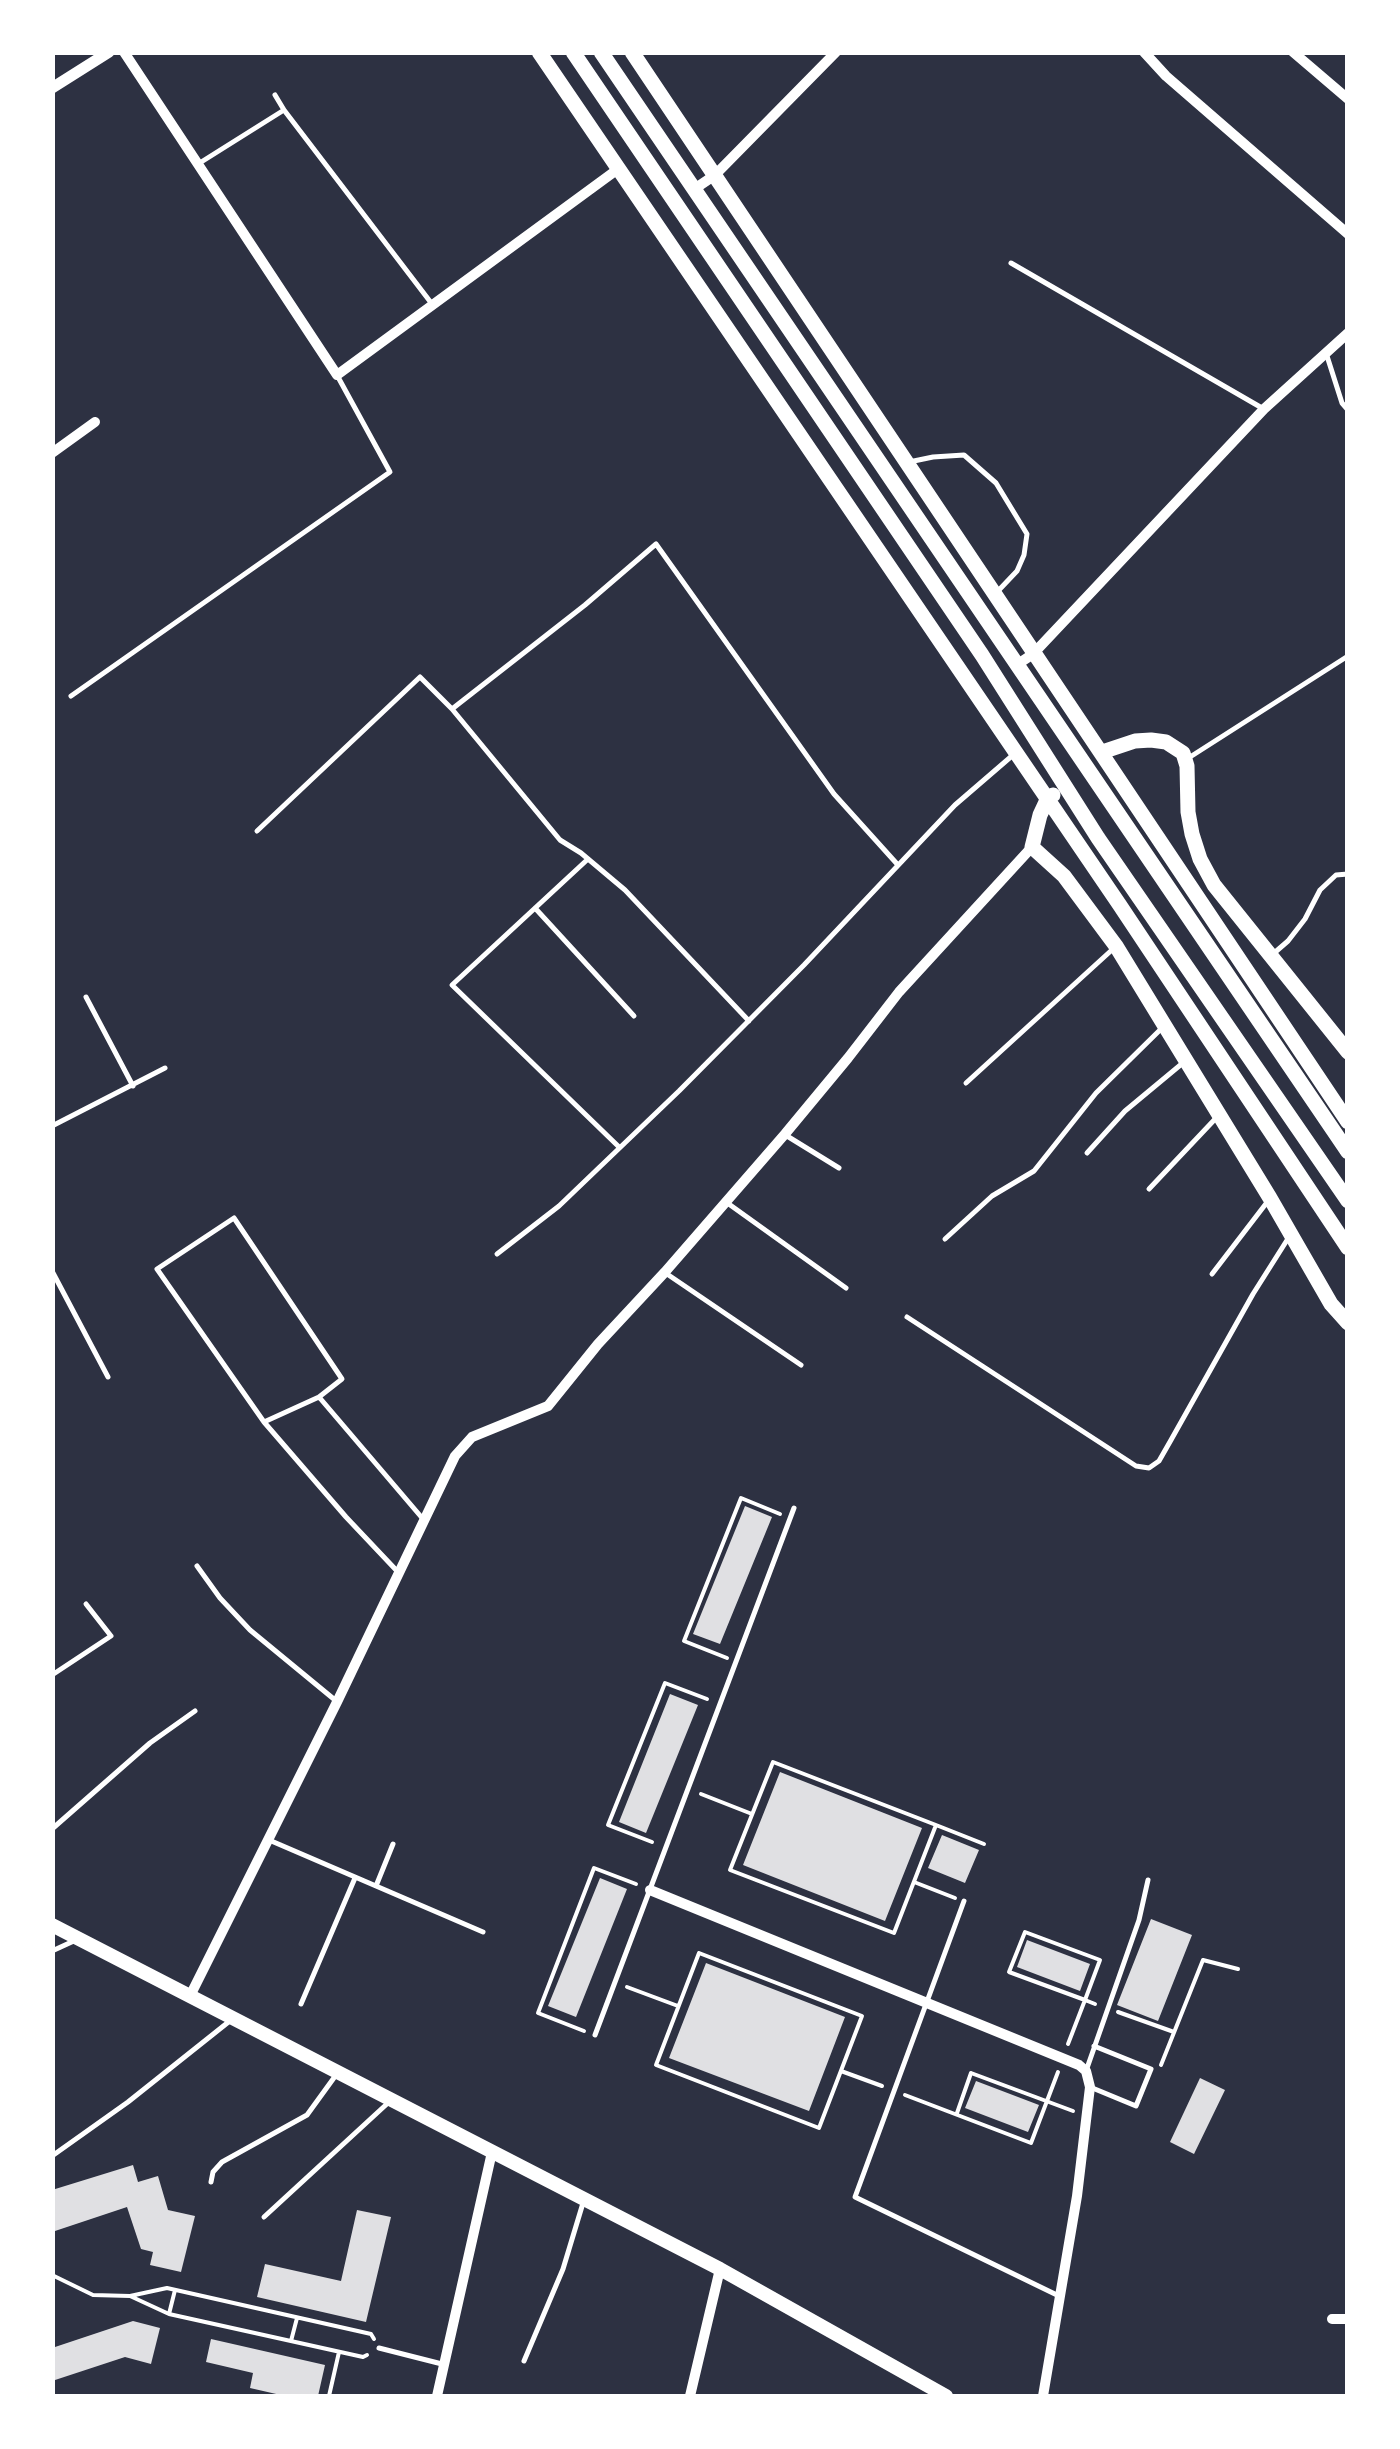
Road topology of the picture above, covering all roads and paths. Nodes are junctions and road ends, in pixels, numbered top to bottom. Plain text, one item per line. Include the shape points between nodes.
1 (110, 52) edge
2 (124, 52) edge
3 (539, 52) edge
4 (573, 52) edge
5 (601, 52) edge
6 (632, 52) edge
7 (836, 52) edge
8 (1144, 52) edge
9 (1293, 52) edge
10 (52, 88) edge
11 (275, 95) dead end
12 (1348, 98) edge
13 (284, 110) junction
14 (197, 164) junction
15 (618, 169) junction
16 (715, 175) junction
17 (694, 190) junction
18 (1348, 234) edge
19 (1011, 263) dead end
20 (432, 304) junction
21 (810, 319) junction
22 (790, 331) junction
23 (1348, 334) edge
24 (1326, 353) junction
25 (337, 375) junction
26 (1264, 409) junction
27 (1348, 410) edge
28 (95, 422) dead end
29 (52, 453) edge
30 (906, 463) junction
31 (996, 593) junction
32 (1033, 654) junction
33 (1348, 656) edge
34 (1018, 664) junction
35 (71, 696) dead end
36 (452, 709) junction
37 (1102, 752) junction
38 (1015, 753) junction
39 (1186, 759) junction
40 (1065, 786) junction
41 (1046, 800) junction
42 (258, 831) dead end
43 (1032, 847) junction
44 (588, 859) junction
45 (898, 864) junction
46 (1348, 874) edge
47 (535, 908) junction
48 (1116, 946) junction
49 (1271, 956) junction
50 (86, 997) dead end
51 (634, 1016) dead end
52 (749, 1021) junction
53 (1165, 1024) junction
54 (1348, 1052) edge
55 (1186, 1060) junction
56 (166, 1068) dead end
57 (966, 1083) dead end
58 (133, 1086) junction
59 (1219, 1115) junction
60 (1348, 1122) edge
61 (52, 1126) edge
62 (785, 1134) junction
63 (619, 1146) junction
64 (1348, 1152) edge
65 (1087, 1153) dead end
66 (839, 1168) dead end
67 (1149, 1189) dead end
68 (1270, 1198) junction
69 (1348, 1201) edge
70 (726, 1202) junction
71 (1290, 1235) junction
72 (945, 1239) dead end
73 (1348, 1248) edge
74 (497, 1254) dead end
75 (52, 1272) edge
76 (664, 1272) junction
77 (1212, 1274) dead end
78 (846, 1288) dead end
79 (908, 1318) dead end
80 (1348, 1324) edge
81 (800, 1365) dead end
82 (108, 1377) dead end
83 (319, 1397) junction
84 (264, 1422) junction
85 (794, 1508) dead end
86 (790, 1518) junction
87 (423, 1520) junction
88 (197, 1566) dead end
89 (399, 1573) junction
90 (86, 1604) dead end
91 (736, 1661) junction
92 (52, 1675) edge
93 (337, 1702) junction
94 (720, 1704) junction
95 (195, 1711) dead end
96 (688, 1789) junction
97 (752, 1814) junction
98 (936, 1825) junction
99 (52, 1829) edge
100 (269, 1840) junction
101 (394, 1844) dead end
102 (984, 1844) dead end
103 (666, 1848) junction
104 (355, 1878) junction
105 (1148, 1880) dead end
106 (914, 1882) junction
107 (376, 1886) junction
108 (650, 1890) junction
109 (964, 1901) joint
110 (52, 1925) edge
111 (483, 1932) dead end
112 (78, 1939) junction
113 (52, 1951) edge
114 (1100, 1960) dead end
115 (1238, 1969) dead end
116 (615, 1982) junction
117 (190, 1996) junction
118 (926, 2003) junction
119 (301, 2004) dead end
120 (678, 2006) junction
121 (1107, 2008) junction
122 (233, 2018) junction
123 (1174, 2032) junction
124 (596, 2035) joint
125 (1094, 2046) junction
126 (1151, 2069) junction
127 (841, 2071) junction
128 (1086, 2071) junction
129 (338, 2073) junction
130 (1090, 2087) junction
131 (894, 2090) junction
132 (392, 2100) junction
133 (956, 2114) junction
134 (1086, 2116) junction
135 (1031, 2143) dead end
136 (492, 2152) junction
137 (52, 2156) edge
138 (211, 2182) dead end
139 (584, 2200) junction
140 (264, 2217) dead end
141 (720, 2269) junction
142 (52, 2274) edge
143 (175, 2290) junction
144 (130, 2296) junction
145 (1061, 2297) junction
146 (169, 2314) junction
147 (297, 2318) junction
148 (1332, 2319) dead end
149 (1348, 2319) edge
150 (371, 2334) dead end
151 (291, 2341) junction
152 (379, 2348) dead end
153 (339, 2352) junction
154 (363, 2357) dead end
155 (524, 2360) dead end
156 (445, 2365) junction
157 (329, 2396) edge
158 (437, 2396) edge
159 (690, 2396) edge
160 (946, 2396) edge
161 (1043, 2396) edge

1 - 10 street
2 - 14 street
3 - 15 highway
4 - 40 highway
5 - 17 highway
6 - 16 highway
7 - 16 street
8 - 18 street
9 - 12 street
11 - 13 lane
13 - 14 lane
13 - 20 lane
14 - 25 street
15 - 20 street
15 - 38 highway
16 - 17 street
16 - 21 highway
17 - 22 highway
19 - 26 lane
20 - 25 street
21 - 22 highway
21 - 30 highway
22 - 34 highway
23 - 24 street
24 - 26 street
24 - 27 lane
25 - 35 lane via 390,472
26 - 32 street
28 - 29 street
30 - 31 highway
30 - 31 lane via 964,455 996,483 1027,534 1017,571
31 - 32 highway
32 - 34 street
32 - 37 highway
33 - 39 lane
34 - 64 highway
36 - 42 lane via 420,677
36 - 44 lane via 560,840
36 - 45 lane via 656,544 834,794
37 - 39 highway via 1151,740 1176,747
37 - 60 highway
38 - 41 highway
38 - 45 lane
39 - 49 highway via 1188,812 1200,860
40 - 41 highway
40 - 69 highway
41 - 43 highway
41 - 73 highway
43 - 48 highway via 1064,876
43 - 62 street via 899,992
44 - 47 lane
44 - 52 lane
45 - 52 lane
46 - 49 lane via 1336,875 1320,890 1305,919
47 - 51 lane
47 - 63 lane via 452,985
48 - 53 highway
48 - 57 lane
49 - 54 highway
50 - 58 lane
52 - 63 lane
53 - 55 highway
53 - 72 lane via 1096,1093 1034,1171 992,1196
55 - 59 highway
55 - 65 lane
56 - 58 lane
58 - 61 lane
59 - 67 lane
59 - 68 highway
62 - 66 lane
62 - 70 street
63 - 74 lane via 559,1206
68 - 71 highway
68 - 77 lane
70 - 76 street
70 - 78 lane
71 - 79 lane via 1149,1468 1136,1466
71 - 80 highway
75 - 82 lane
76 - 81 lane
76 - 87 street via 548,1406 472,1437 454,1456
83 - 84 lane
83 - 84 lane via 342,1380 234,1218 156,1269
83 - 87 lane
84 - 89 lane
85 - 86 lane
86 - 91 lane
86 - 91 path via 742,1498 684,1640
87 - 89 street
88 - 93 lane via 250,1630
89 - 93 street
90 - 92 lane via 111,1636
91 - 94 lane
93 - 100 street
94 - 96 lane
94 - 103 path via 665,1682 608,1825
95 - 99 lane
96 - 97 path
96 - 103 lane
97 - 98 path via 773,1762
97 - 106 path via 730,1870 894,1933
98 - 102 path
98 - 106 path
100 - 104 lane
100 - 117 street
101 - 107 lane
103 - 108 lane
104 - 107 lane
104 - 119 lane
105 - 121 lane
106 - 109 path
107 - 111 lane
108 - 116 lane
108 - 118 street
108 - 124 path via 594,1868 538,2013
109 - 118 lane
110 - 112 main road
112 - 113 lane
112 - 117 main road
114 - 121 path via 1024,1932 1009,1972
115 - 123 path via 1203,1960
116 - 120 path
116 - 124 lane
117 - 122 main road
118 - 128 street
118 - 131 lane
120 - 127 path via 699,1953 862,2016
120 - 127 path via 656,2065 819,2128
121 - 123 path
121 - 125 lane
122 - 129 main road
122 - 137 lane
123 - 126 path via 1161,2067
125 - 126 lane
125 - 128 lane
126 - 130 lane via 1136,2106
127 - 131 path
128 - 130 street
129 - 132 main road
129 - 138 lane via 307,2115 222,2162
130 - 134 street
131 - 133 path
131 - 145 lane via 854,2196
132 - 136 main road
132 - 140 lane
133 - 134 path via 972,2074
133 - 135 path
134 - 145 street
136 - 139 main road
136 - 156 street
139 - 141 main road
139 - 155 lane
141 - 159 street
141 - 160 main road
142 - 144 path via 93,2294
143 - 144 path
143 - 146 path
143 - 147 path
144 - 146 path
145 - 161 street
146 - 151 path
147 - 150 path
147 - 151 path
148 - 149 street
151 - 153 path
152 - 156 lane
153 - 154 path
153 - 157 path
156 - 158 street

